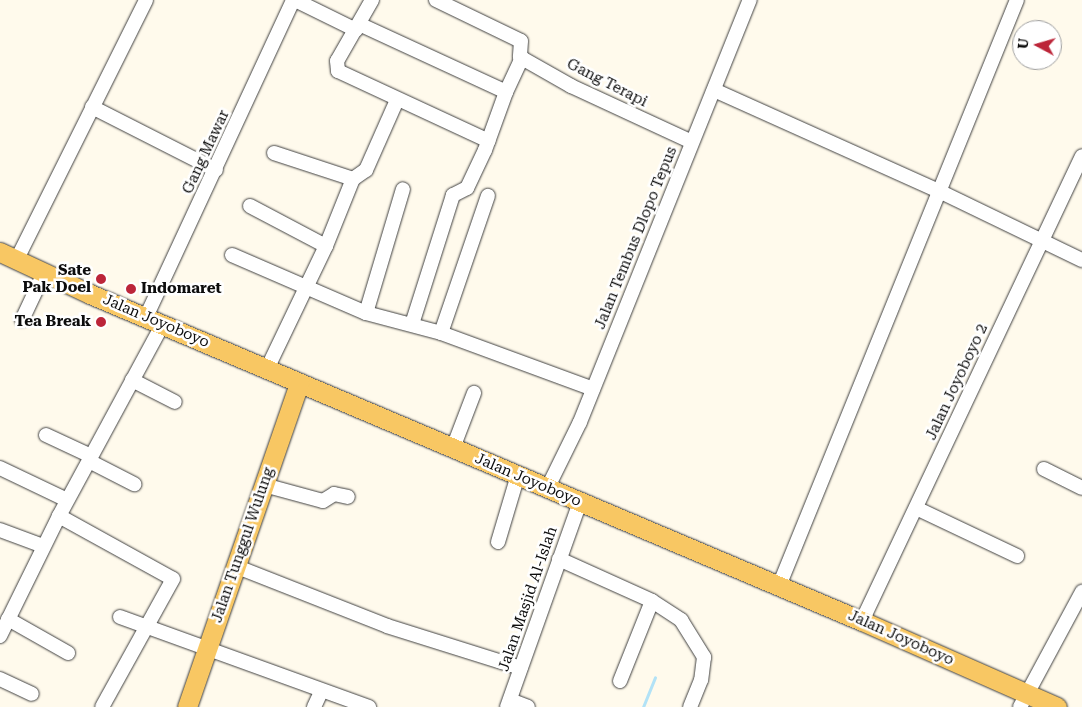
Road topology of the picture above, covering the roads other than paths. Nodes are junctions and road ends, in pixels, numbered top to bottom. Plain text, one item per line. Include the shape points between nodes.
1 (146, 0) edge
2 (294, 0) edge
3 (372, 0) edge
4 (436, 0) edge
5 (750, 0) edge
6 (1017, 0) edge
7 (357, 27) junction
8 (522, 58) junction
9 (714, 90) junction
10 (506, 92) junction
11 (397, 100) junction
12 (92, 107) junction
13 (489, 141) junction
14 (692, 142) junction
15 (274, 153) dead end
16 (1082, 156) edge
17 (216, 170) junction
18 (353, 179) junction
19 (403, 189) dead end
20 (939, 191) junction
21 (488, 196) dead end
22 (250, 206) dead end
23 (1042, 242) junction
24 (326, 246) junction
25 (232, 255) dead end
26 (8, 256) edge
27 (1082, 260) edge
28 (44, 273) junction
29 (306, 289) junction
30 (366, 313) junction
31 (146, 317) junction
32 (22, 320) dead end
33 (163, 324) junction
34 (412, 324) junction
35 (441, 333) junction
36 (267, 369) junction
37 (132, 380) junction
38 (299, 383) junction
39 (593, 389) junction
40 (474, 393) dead end
41 (175, 402) dead end
42 (46, 435) dead end
43 (453, 448) junction
44 (90, 458) junction
45 (0, 468) edge
46 (1044, 469) dead end
47 (518, 475) junction
48 (134, 484) dead end
49 (264, 485) junction
50 (548, 487) junction
51 (1082, 488) edge
52 (348, 497) dead end
53 (67, 500) junction
54 (580, 502) junction
55 (916, 508) junction
56 (59, 516) junction
57 (0, 530) edge
58 (498, 542) dead end
59 (43, 546) junction
60 (1017, 556) dead end
61 (559, 559) junction
62 (235, 566) junction
63 (779, 586) junction
64 (1082, 592) edge
65 (652, 601) junction
66 (120, 618) dead end
67 (8, 619) junction
68 (862, 621) junction
69 (147, 627) junction
70 (0, 636) edge
71 (206, 649) junction
72 (68, 652) dead end
73 (522, 668) junction
74 (0, 679) edge
75 (620, 681) dead end
76 (321, 692) junction
77 (32, 694) dead end
78 (1023, 700) edge
79 (508, 704) edge
80 (102, 707) edge
81 (187, 707) edge
82 (314, 707) edge
83 (369, 707) edge
84 (528, 707) edge
85 (690, 707) edge
86 (1057, 707) edge

1 - 12 street
2 - 7 street
2 - 17 street, Gang Mawar
3 - 7 street
4 - 8 street via 523,44
5 - 9 street, Jalan Tembus Dlopo Tepus
6 - 20 street
7 - 10 street
7 - 11 street via 337,60 338,71
8 - 10 street
8 - 14 street, Gang Terapi via 578,90
9 - 14 street, Jalan Tembus Dlopo Tepus
9 - 20 street
10 - 13 street
11 - 13 street
11 - 18 street via 366,170
12 - 17 street
12 - 26 street
13 - 34 street via 468,188 453,195
14 - 39 street, Jalan Tembus Dlopo Tepus
15 - 18 street
16 - 23 street, Jalan Joyoboyo 2
17 - 31 street, Gang Mawar
18 - 24 street
19 - 30 street
20 - 23 street
20 - 63 street
21 - 35 street
22 - 24 street
23 - 27 street
23 - 55 street, Jalan Joyoboyo 2
24 - 29 street
25 - 29 street
26 - 28 main road, Jalan Joyoboyo
28 - 31 main road, Jalan Joyoboyo
28 - 32 street
29 - 30 street
29 - 36 street
30 - 34 street
31 - 33 main road, Jalan Joyoboyo
33 - 36 main road, Jalan Joyoboyo
33 - 37 street
34 - 35 street
35 - 39 street
36 - 38 main road, Jalan Joyoboyo
37 - 41 street
37 - 44 street
38 - 43 main road, Jalan Joyoboyo
38 - 49 main road, Jalan Tunggul Wulung
39 - 50 street, Jalan Tembus Dlopo Tepus
40 - 43 street
42 - 44 street
43 - 47 main road, Jalan Joyoboyo
44 - 48 street
44 - 53 street
45 - 53 street
46 - 51 street
47 - 50 main road, Jalan Joyoboyo
47 - 58 street
49 - 52 street via 322,501 334,494
49 - 62 main road, Jalan Tunggul Wulung
50 - 54 main road, Jalan Joyoboyo
53 - 56 street
54 - 61 street, Jalan Masjid Al-Islah
54 - 63 main road, Jalan Joyoboyo
55 - 60 street
55 - 68 street, Jalan Joyoboyo 2
56 - 59 street
56 - 69 street via 173,579
57 - 59 street
59 - 67 street
61 - 65 street
61 - 73 street, Jalan Masjid Al-Islah
62 - 71 main road, Jalan Tunggul Wulung
62 - 73 street via 386,626
63 - 68 main road, Jalan Joyoboyo
64 - 78 street
65 - 75 street
65 - 85 street via 680,620 704,657 701,680
66 - 69 street
67 - 70 street
67 - 72 street
68 - 78 main road, Jalan Joyoboyo
69 - 71 street
69 - 80 street
71 - 76 street
71 - 81 main road, Jalan Tunggul Wulung
73 - 79 street, Jalan Masjid Al-Islah
74 - 77 street
76 - 82 street
76 - 83 street
78 - 86 main road, Jalan Joyoboyo
79 - 84 street

